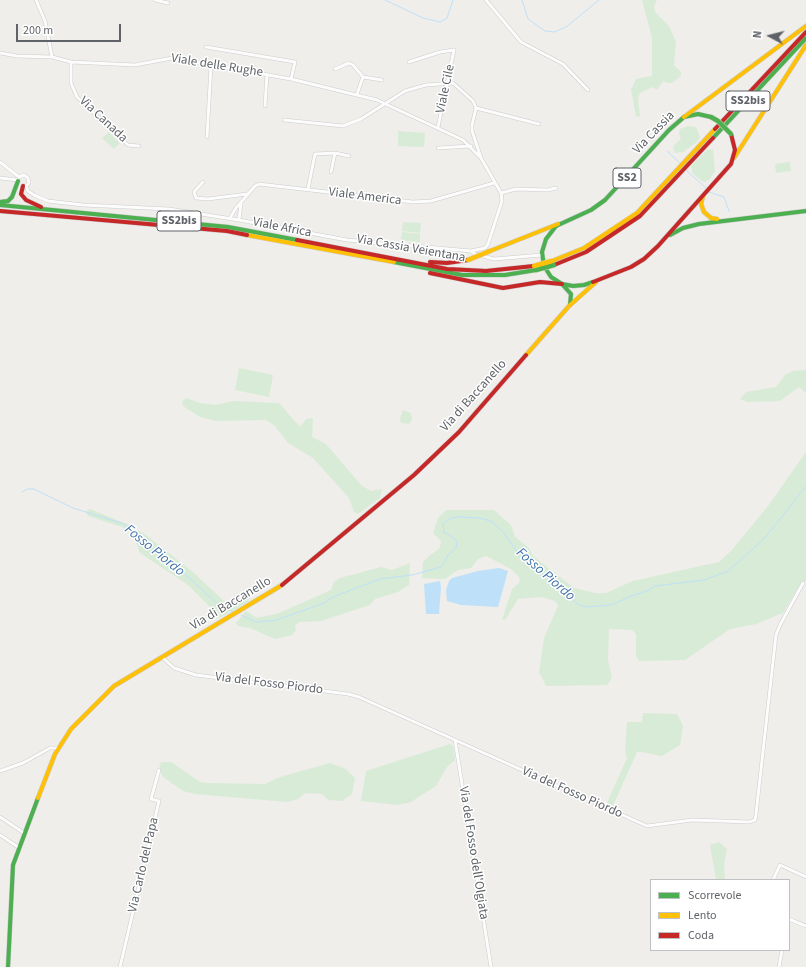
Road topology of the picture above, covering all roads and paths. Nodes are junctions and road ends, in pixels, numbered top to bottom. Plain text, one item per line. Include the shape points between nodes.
1 (36, 0) edge
2 (155, 0) edge
3 (486, 0) edge
4 (168, 2) dead end
5 (806, 26) edge
6 (806, 32) edge
7 (806, 38) edge
8 (806, 45) edge
9 (206, 47) dead end
10 (0, 53) edge
11 (52, 57) junction
12 (71, 62) junction
13 (409, 62) dead end
14 (211, 66) junction
15 (335, 69) dead end
16 (267, 74) junction
17 (362, 77) junction
18 (292, 79) junction
19 (382, 80) dead end
20 (447, 83) junction
21 (588, 90) dead end
22 (357, 94) junction
23 (386, 104) junction
24 (265, 106) dead end
25 (476, 108) junction
26 (684, 117) junction
27 (284, 120) dead end
28 (539, 124) dead end
29 (438, 127) junction
30 (207, 137) dead end
31 (139, 146) dead end
32 (471, 146) junction
33 (438, 148) dead end
34 (334, 153) junction
35 (348, 156) dead end
36 (481, 158) junction
37 (734, 158) junction
38 (0, 162) edge
39 (687, 163) junction
40 (331, 172) dead end
41 (0, 178) edge
42 (18, 179) junction
43 (203, 182) dead end
44 (494, 183) junction
45 (24, 186) junction
46 (556, 188) dead end
47 (308, 189) junction
48 (706, 191) junction
49 (500, 193) junction
50 (247, 194) junction
51 (241, 201) junction
52 (0, 204) edge
53 (43, 209) junction
54 (806, 211) edge
55 (0, 212) edge
56 (230, 218) junction
57 (239, 220) junction
58 (725, 220) junction
59 (558, 224) junction
60 (664, 240) junction
61 (471, 251) junction
62 (542, 255) junction
63 (387, 259) junction
64 (401, 262) junction
65 (596, 282) junction
66 (562, 284) junction
67 (569, 306) junction
68 (803, 583) dead end
69 (162, 658) junction
70 (455, 740) junction
71 (58, 748) junction
72 (159, 770) dead end
73 (0, 771) edge
74 (0, 817) edge
75 (24, 833) junction
76 (0, 835) edge
77 (18, 848) junction
78 (806, 877) edge
79 (773, 879) edge
80 (790, 919) edge
81 (806, 926) edge
82 (782, 951) edge
83 (8, 967) edge
84 (120, 967) edge
85 (491, 967) edge
86 (779, 967) edge

1 - 11 street via 45,21
2 - 4 street
3 - 21 street via 521,42 563,64
5 - 26 main road
6 - 39 main road, Via Cassia Veientana / SS2bis
7 - 39 main road, Via Cassia Veientana / SS2bis
8 - 37 main road
9 - 18 street, Viale delle Rughe via 295,62
10 - 11 street, Viale delle Rughe
11 - 12 street, Viale delle Rughe
12 - 14 street, Viale delle Rughe via 135,65 168,57
12 - 31 street, Via Canada via 71,83 77,97 128,145
13 - 20 street, Viale Cile via 454,50
14 - 16 street, Viale delle Rughe
14 - 30 street
15 - 17 street via 349,63
16 - 18 street, Viale delle Rughe
16 - 24 street
17 - 19 street
17 - 22 street
18 - 22 street, Viale delle Rughe
20 - 23 street via 405,91
20 - 25 street via 453,83 460,89 473,101
20 - 29 street, Viale Cile
22 - 23 street, Viale delle Rughe
23 - 27 street via 353,124 343,126
23 - 29 street, Viale delle Rughe
25 - 28 street
25 - 36 street via 472,131
26 - 37 main road, Via Cassia, bridge via 698,114 718,121 731,134 735,146
26 - 59 main road, Via Cassia / SS2 via 605,200 591,210
29 - 32 street, Viale delle Rughe
32 - 33 street
32 - 36 street, Viale delle Rughe
34 - 35 street
34 - 40 street
34 - 47 street via 314,155
36 - 44 street
37 - 48 main road
38 - 42 street, Viale Africa
39 - 64 main road, Via Cassia Veientana / SS2bis, bridge via 642,208 618,227 553,263 535,268 463,270
41 - 42 street
42 - 45 street, Viale Africa
42 - 45 street, Viale Africa via 24,175 28,178 29,183
42 - 52 main road via 12,197
43 - 50 street via 194,192 196,198
44 - 47 street, Viale America via 420,202
44 - 49 street
45 - 53 main road via 21,194 26,200
45 - 56 street, Viale Africa via 34,195 48,201 165,209
46 - 49 street via 516,189
47 - 50 street, Viale America via 259,184
48 - 58 main road via 701,204 704,212 710,218
48 - 60 main road
49 - 61 street via 502,207 488,244 485,248
50 - 51 street, Viale America
51 - 56 street, Viale America
51 - 57 street
52 - 53 main road
53 - 63 main road, Via Cassia Veientana / SS2bis via 228,227
54 - 58 main road
55 - 63 main road, Via Cassia Veientana / SS2bis via 227,231
56 - 57 street, Viale Africa
57 - 61 street, Viale Africa via 347,240
58 - 60 main road via 683,228
59 - 62 main road, Via Cassia / SS2 via 546,239
59 - 64 main road, SS2, bridge via 468,260 447,263
60 - 65 main road via 637,263
61 - 62 street, Viale Africa via 494,259
62 - 66 main road via 548,273
63 - 64 main road, Via Cassia Veientana / SS2bis
64 - 66 main road via 438,275 498,287 540,282
65 - 66 main road via 577,286
65 - 67 main road, Via di Baccanello
66 - 67 main road via 571,294
67 - 69 main road, Via di Baccanello via 458,432 414,475 284,584
68 - 70 street, Via del Fosso Piordo via 776,635 756,814 752,821 692,820 647,826
69 - 70 street, Via del Fosso Piordo via 176,669 196,675 356,696
69 - 71 main road, Via di Baccanello via 107,691 71,729
70 - 85 street, Via del Fosso dell'Olgiata
71 - 73 street via 50,748 23,763
71 - 75 main road, Via di Baccanello
72 - 84 street, Via Carlo del Papa via 151,799 159,801
74 - 75 street
75 - 77 main road, Via di Baccanello
76 - 77 street
77 - 83 main road, Via di Baccanello via 12,872
78 - 79 street via 780,865
80 - 81 street
82 - 86 street

